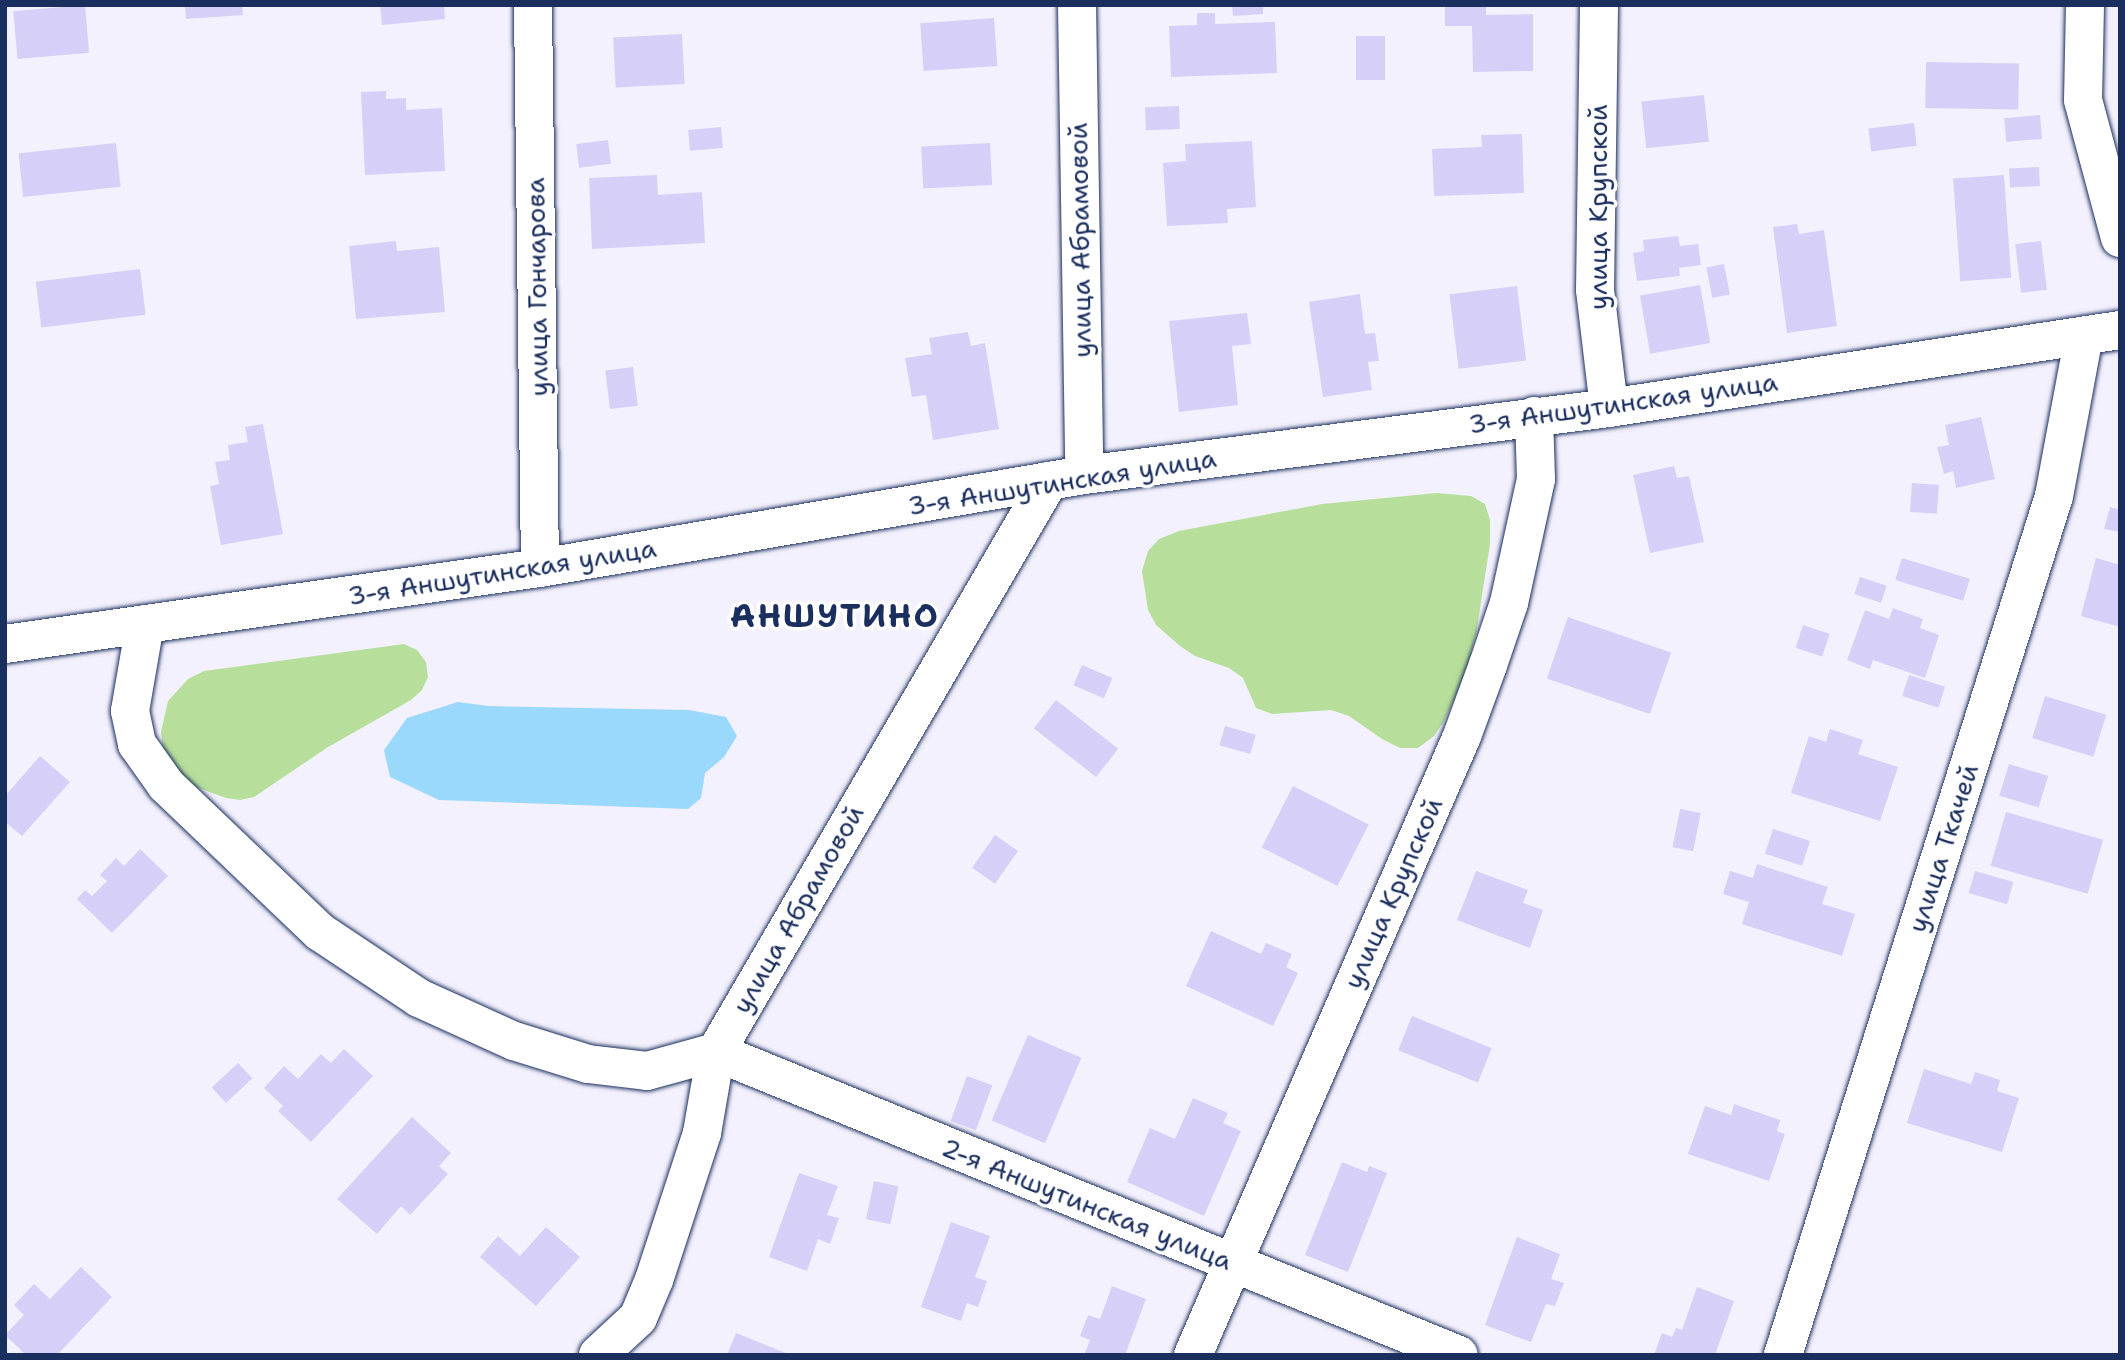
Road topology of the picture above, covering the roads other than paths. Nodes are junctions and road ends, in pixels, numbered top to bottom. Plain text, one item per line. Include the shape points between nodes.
1 (533, 5) edge
2 (1077, 5) edge
3 (1599, 5) edge
4 (2085, 5) edge
5 (2120, 237) edge
6 (2102, 333) edge
7 (1609, 408) junction
8 (1534, 416) junction
9 (1066, 478) junction
10 (540, 568) junction
11 (145, 624) junction
12 (5, 644) edge
13 (716, 1052) junction
14 (1231, 1264) junction
15 (598, 1355) edge
16 (1193, 1355) edge
17 (1459, 1355) edge
18 (1783, 1355) edge

1 - 10 street, улица Гончарова
2 - 9 street, улица Абрамовой
3 - 7 street, улица Крупской via 1595,290
4 - 5 street via 2083,100
6 - 7 street, 3-я Аншутинская улица
6 - 18 street, улица Ткачей
7 - 8 street, 3-я Аншутинская улица
8 - 9 street, 3-я Аншутинская улица
8 - 14 street, улица Крупской via 1536,479 1509,603 1488,666 1462,736
9 - 10 street, 3-я Аншутинская улица
9 - 13 street, улица Абрамовой
10 - 11 street, 3-я Аншутинская улица
11 - 12 street, 3-я Аншутинская улица
11 - 13 street via 130,711 137,744 166,785 320,932 419,998 514,1041 588,1064 647,1071
13 - 14 street, 2-я Аншутинская улица
13 - 15 street, улица Абрамовой via 702,1133 654,1280 638,1318
14 - 16 street, улица Крупской
14 - 17 street, 2-я Аншутинская улица

